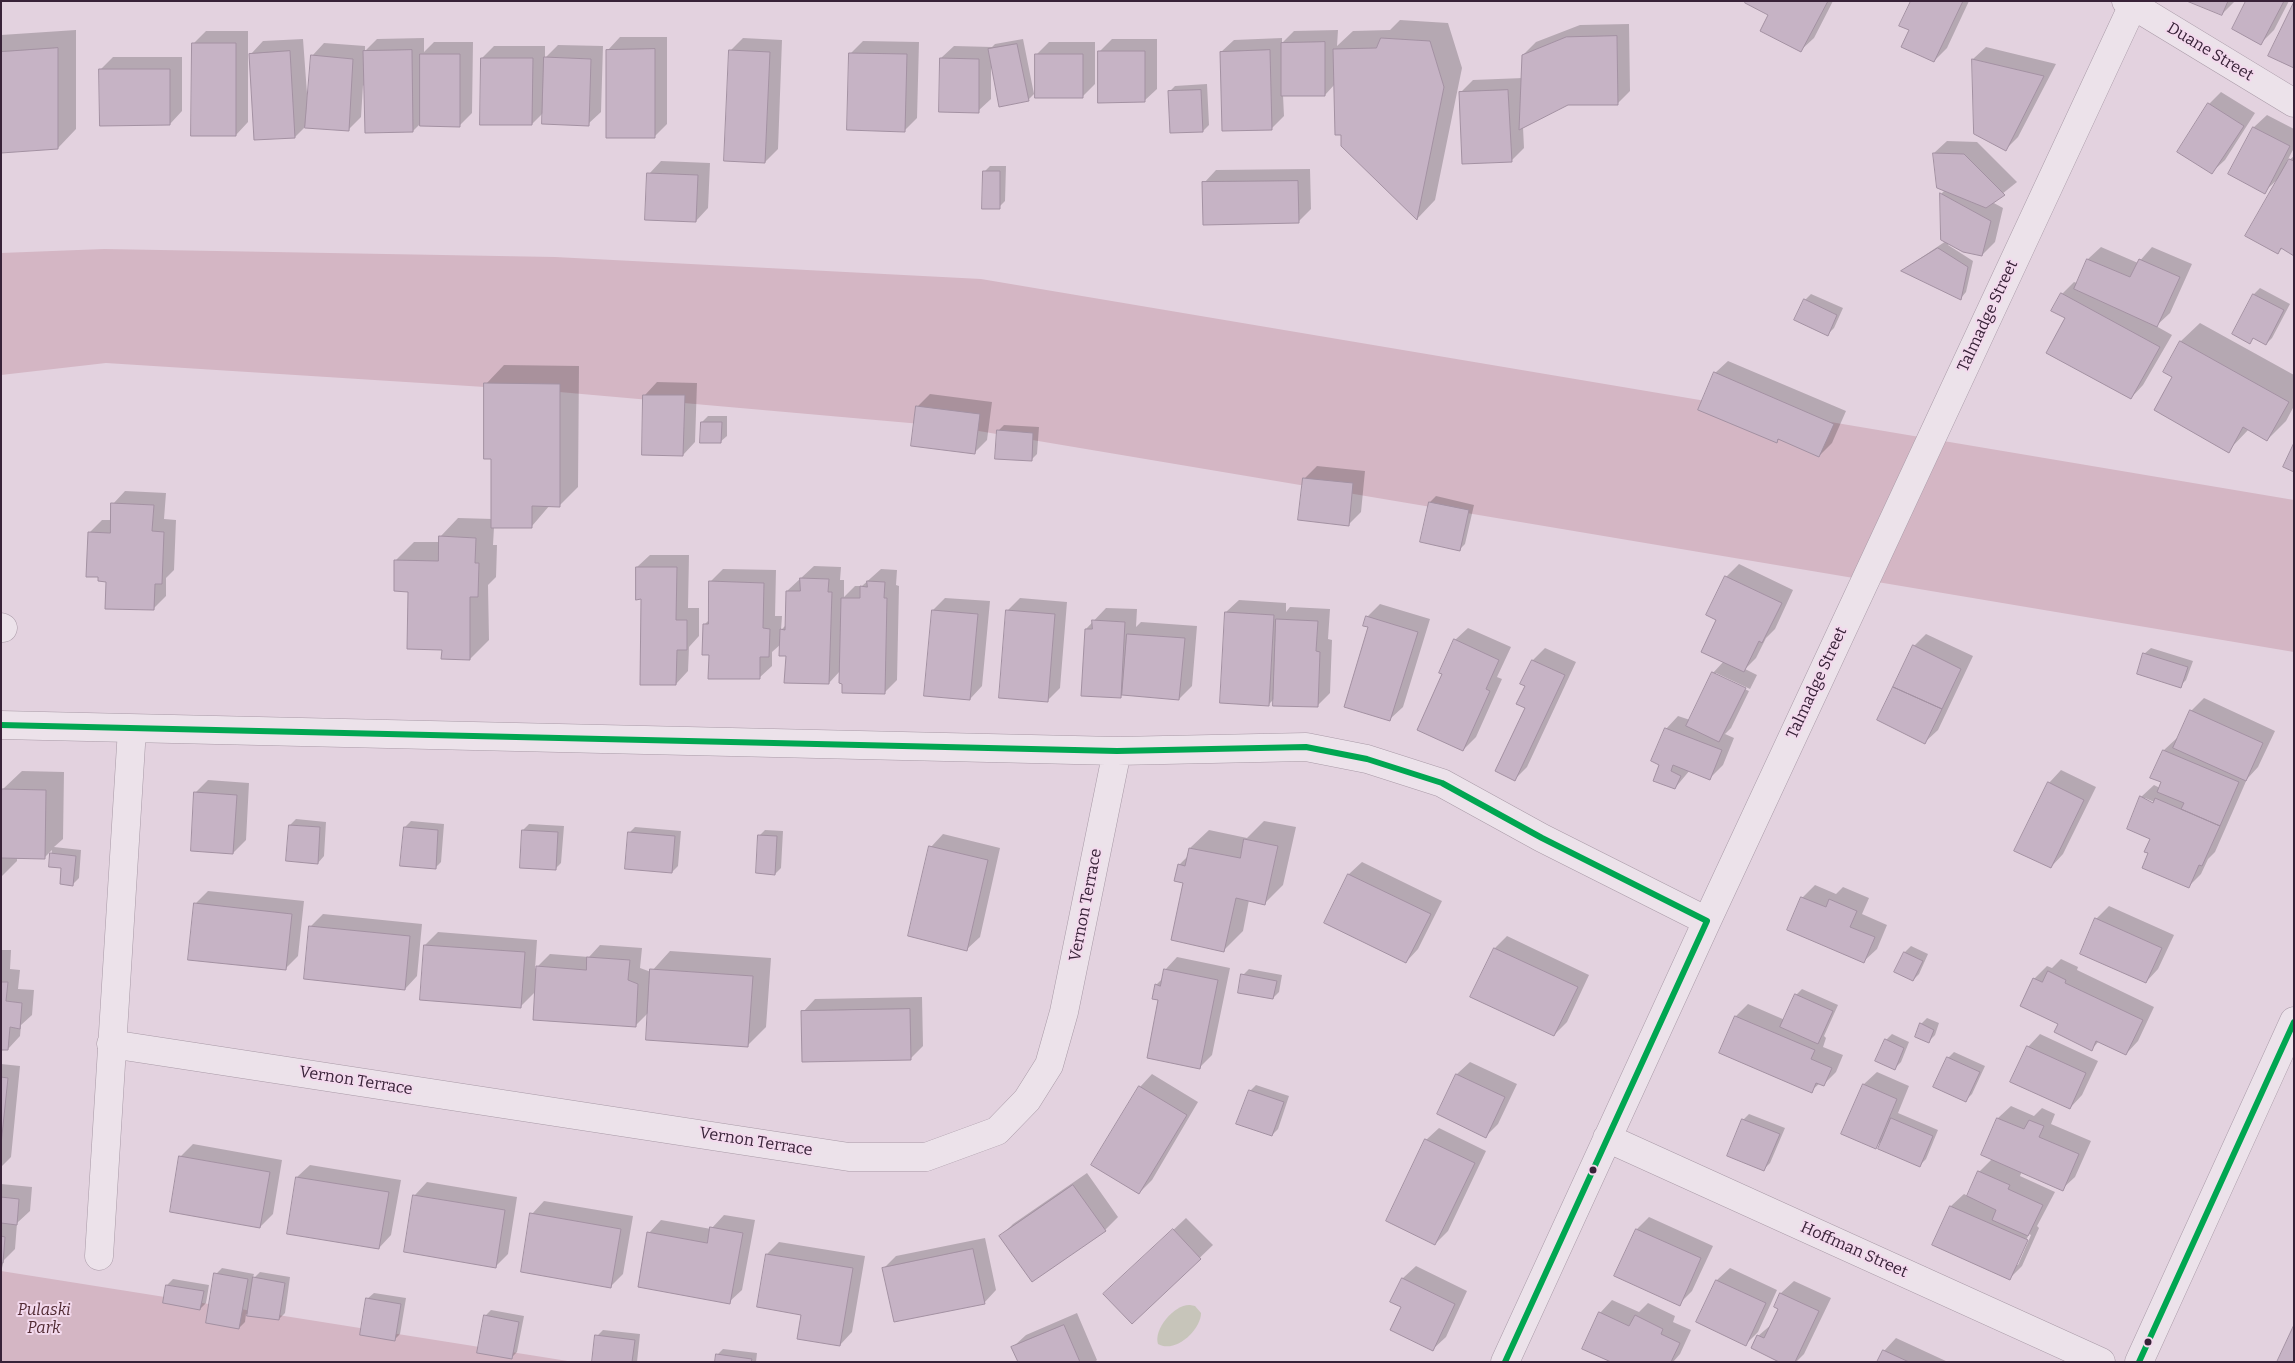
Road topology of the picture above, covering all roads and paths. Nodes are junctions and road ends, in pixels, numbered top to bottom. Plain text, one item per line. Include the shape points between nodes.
1 (2130, 3) edge
2 (2294, 103) edge
3 (1, 725) edge
4 (132, 729) junction
5 (1117, 751) junction
6 (1707, 921) junction
7 (2294, 1021) edge
8 (111, 1044) junction
9 (1607, 1138) junction
10 (99, 1256) dead end
11 (1505, 1362) edge
12 (2101, 1362) edge
13 (2139, 1362) edge

1 - 2 street, Duane Street
1 - 6 street, Talmadge Street
3 - 4 street
4 - 5 street
4 - 8 street
5 - 6 street via 1306,747 1367,759 1442,784
5 - 8 street, Vernon Terrace via 1064,1012 1048,1065 1027,1100 997,1131 926,1157 849,1156
6 - 9 street, Talmadge Street
7 - 13 street
8 - 10 street
9 - 11 street, Talmadge Street
9 - 12 street, Hoffman Street

